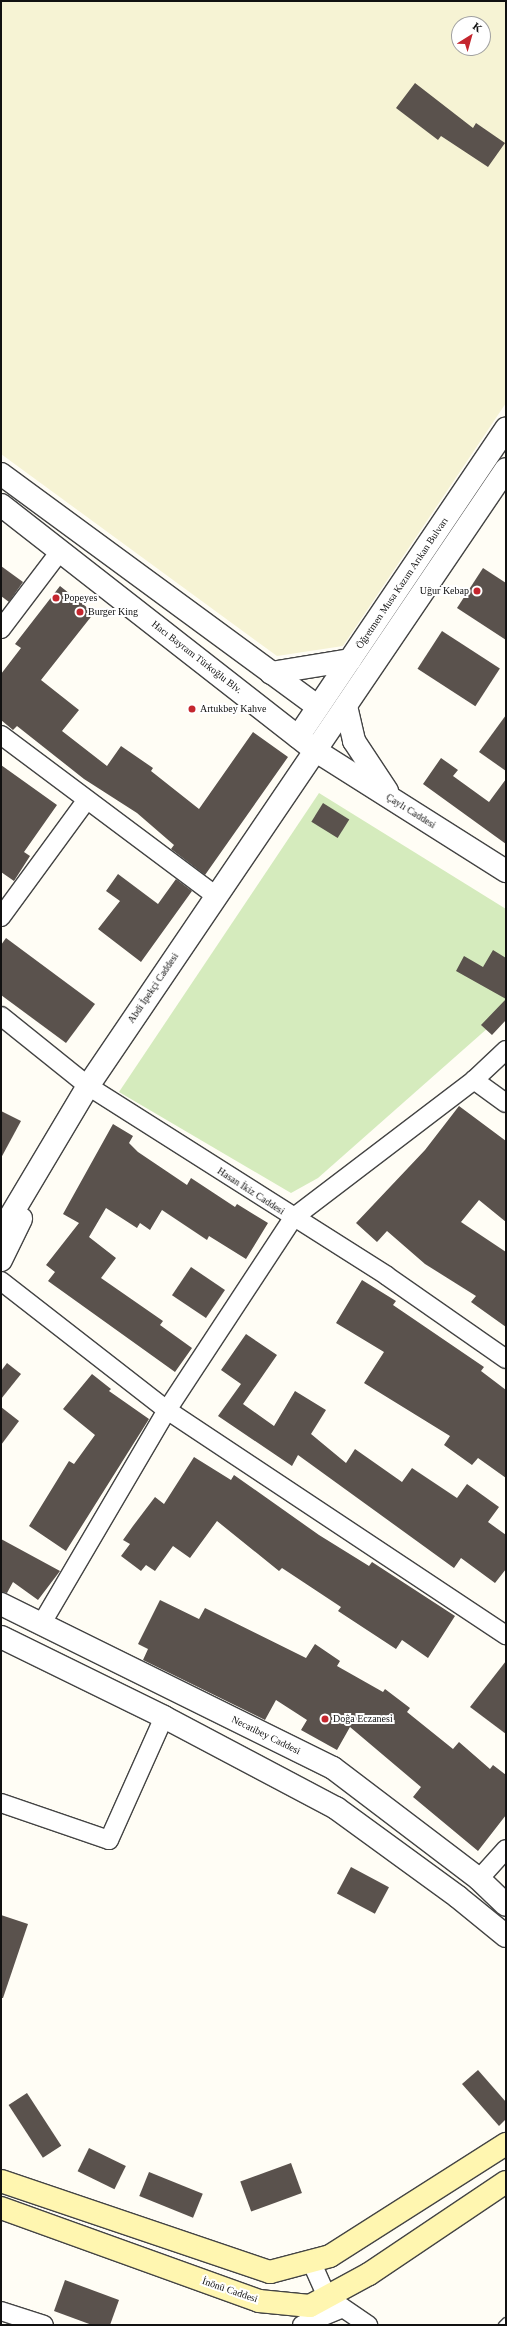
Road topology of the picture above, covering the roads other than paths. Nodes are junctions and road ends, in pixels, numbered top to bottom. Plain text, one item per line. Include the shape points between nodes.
1 (506, 429) edge
2 (482, 463) junction
3 (1, 474) edge
4 (505, 474) edge
5 (1, 505) edge
6 (61, 550) junction
7 (1, 629) edge
8 (350, 660) junction
9 (271, 673) junction
10 (318, 706) junction
11 (346, 706) junction
12 (1, 735) edge
13 (298, 737) junction
14 (316, 751) junction
15 (86, 801) junction
16 (395, 801) junction
17 (506, 871) edge
18 (215, 894) junction
19 (1, 917) edge
20 (1, 1016) edge
21 (506, 1050) edge
22 (474, 1080) junction
23 (88, 1086) junction
24 (506, 1103) edge
25 (293, 1218) junction
26 (1, 1232) edge
27 (1, 1260) edge
28 (1, 1281) edge
29 (506, 1359) edge
30 (167, 1410) junction
31 (1, 1604) edge
32 (42, 1623) junction
33 (506, 1635) edge
34 (1, 1637) edge
35 (164, 1717) junction
36 (1, 1803) edge
37 (506, 1849) edge
38 (479, 1879) junction
39 (458, 1897) junction
40 (506, 1905) edge
41 (506, 1936) edge
42 (506, 2144) edge
43 (1, 2181) edge
44 (506, 2182) edge
45 (1, 2208) edge
46 (311, 2262) junction
47 (335, 2302) junction
48 (1, 2311) edge
49 (506, 2322) edge
50 (44, 2325) edge
51 (302, 2325) edge
52 (368, 2325) edge
53 (503, 2325) edge

1 - 2 street, Öğretmen Musa Kazım Arıkan Bulvarı
2 - 4 street
2 - 8 street, Öğretmen Musa Kazım Arıkan Bulvarı
3 - 9 street
4 - 11 street, Öğretmen Musa Kazım Arıkan Bulvarı
5 - 6 street, Hacı Bayram Türkoğlu Blv.
6 - 7 street
6 - 13 street, Hacı Bayram Türkoğlu Blv.
8 - 9 street
8 - 10 street, Öğretmen Musa Kazım Arıkan Bulvarı
9 - 10 street
10 - 13 street, Öğretmen Musa Kazım Arıkan Bulvarı
11 - 14 street, Öğretmen Musa Kazım Arıkan Bulvarı
11 - 16 street via 354,741
12 - 15 street
13 - 14 street, Hacı Bayram Türkoğlu Blv.
14 - 16 street, Çaylı Caddesi
14 - 18 street, Abdi İpekçi Caddesi
15 - 18 street
15 - 19 street
16 - 17 street, Çaylı Caddesi
18 - 23 street, Abdi İpekçi Caddesi
20 - 23 street, Hasan İkiz Caddesi
21 - 22 street
22 - 24 street
22 - 25 street
23 - 25 street, Hasan İkiz Caddesi
23 - 26 street, Abdi İpekçi Caddesi
23 - 27 street
25 - 29 street, Hasan İkiz Caddesi via 387,1276
25 - 30 street
28 - 30 street
30 - 32 street
30 - 33 street
31 - 32 street, Necatibey Caddesi
32 - 38 street, Necatibey Caddesi via 333,1768
34 - 35 street
35 - 36 street via 109,1840
35 - 39 street via 336,1808
37 - 38 street
38 - 39 street
38 - 40 street, Necatibey Caddesi
39 - 41 street
42 - 46 main road via 330,2256
43 - 46 main road via 270,2272
44 - 47 main road, İnönü Caddesi via 369,2274
45 - 47 main road, İnönü Caddesi via 259,2301 310,2306
46 - 47 street
47 - 51 street
47 - 52 street
48 - 50 street
49 - 53 lane

